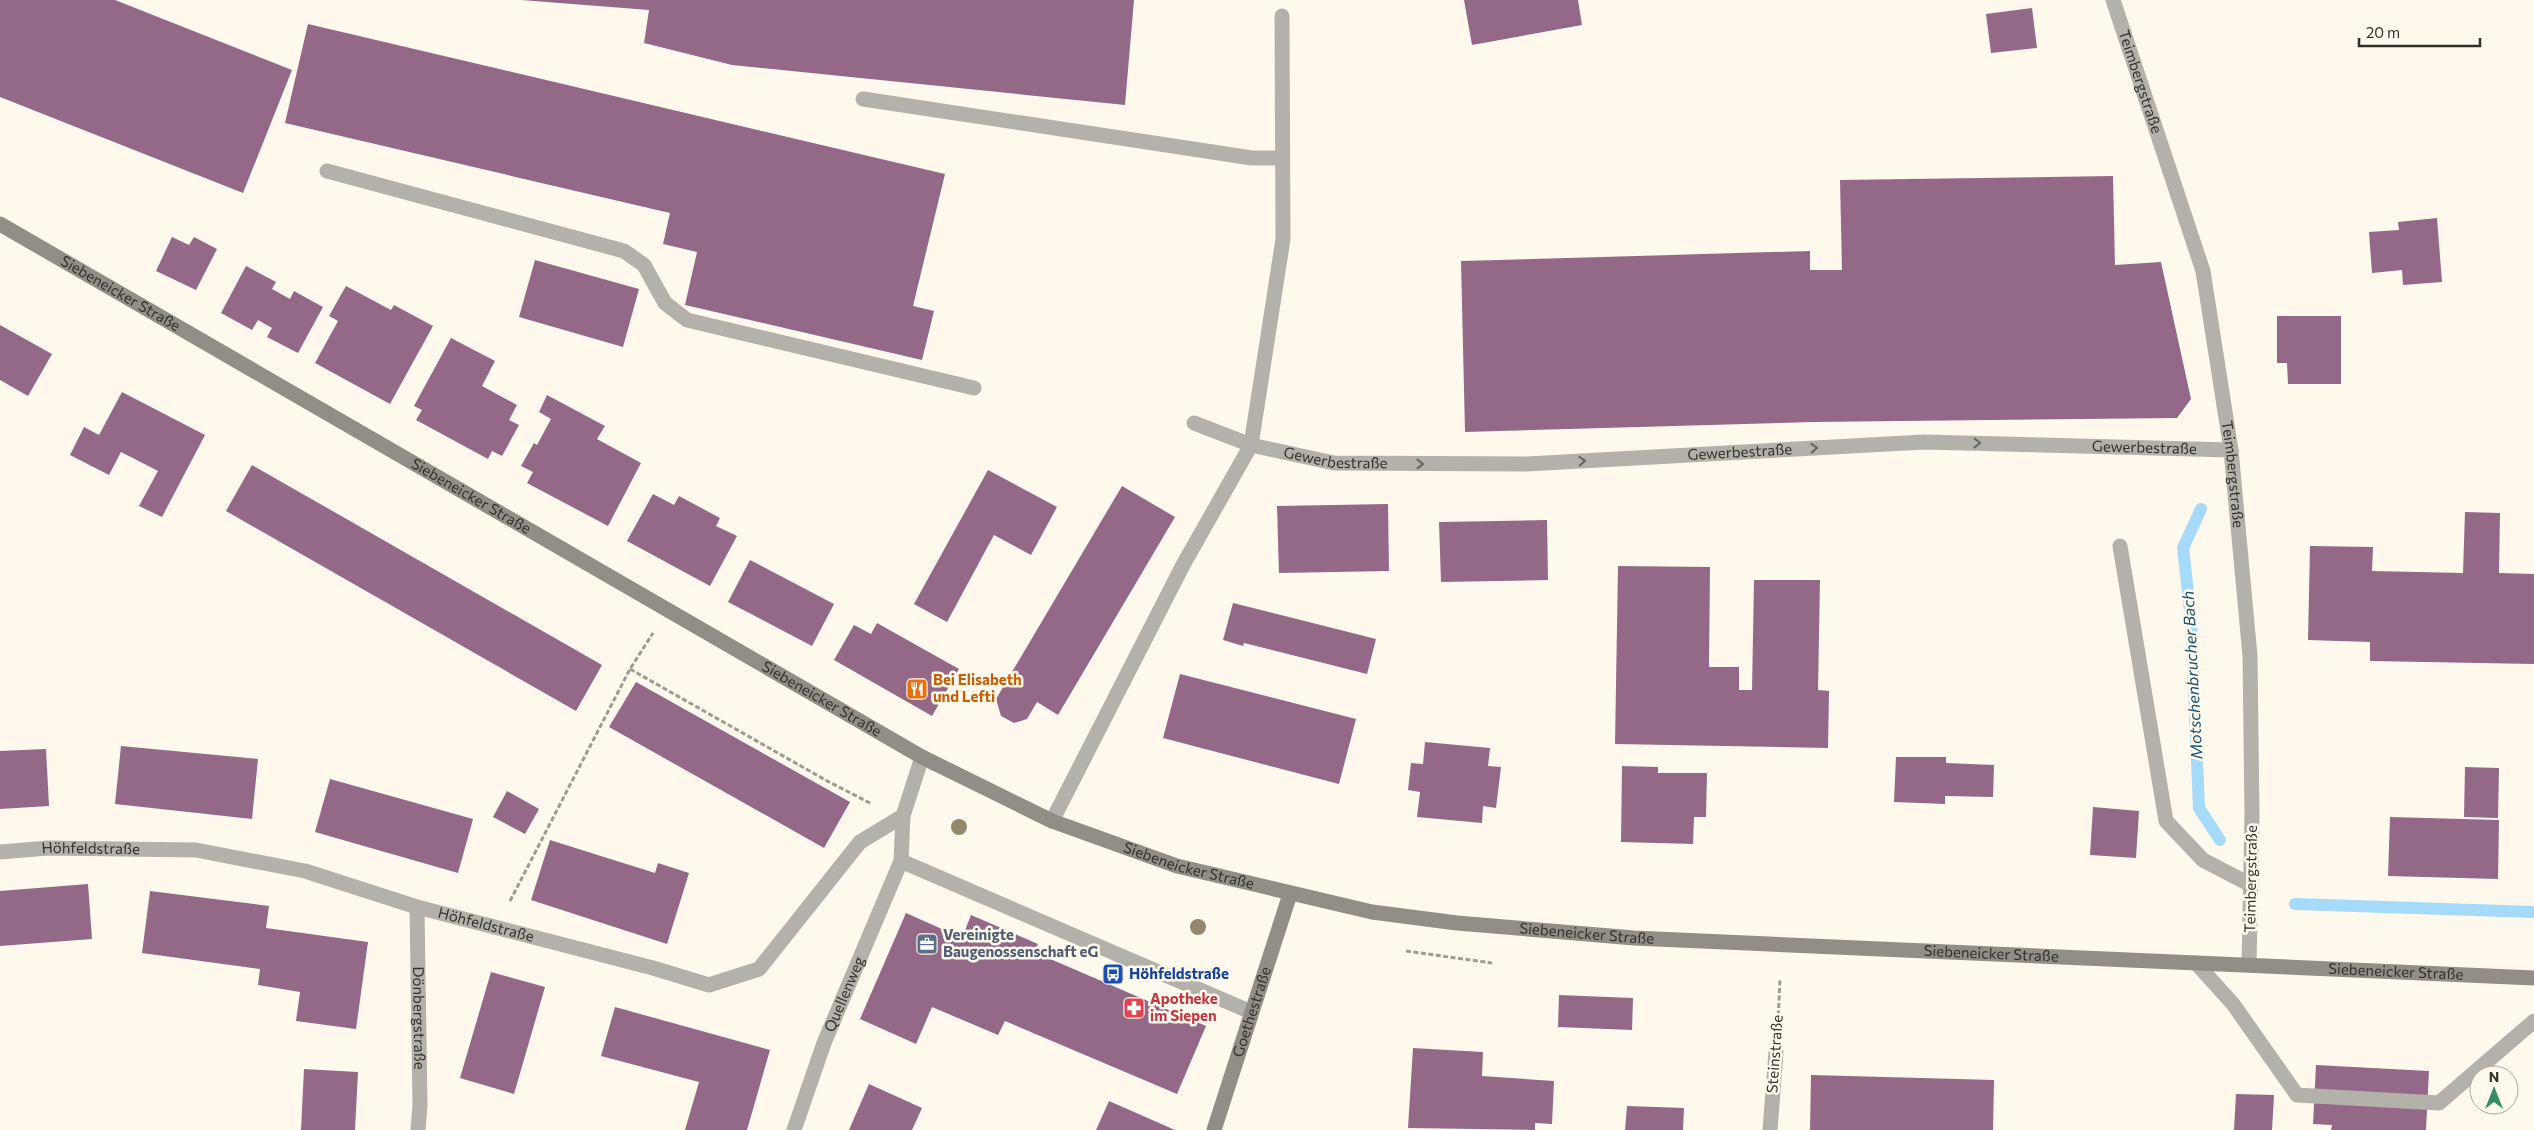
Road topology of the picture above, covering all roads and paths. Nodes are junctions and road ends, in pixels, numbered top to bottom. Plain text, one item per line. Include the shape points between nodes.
1 (2113, 0) edge
2 (1282, 16) dead end
3 (863, 99) dead end
4 (1282, 158) junction
5 (327, 171) dead end
6 (0, 224) edge
7 (974, 388) dead end
8 (1194, 423) dead end
9 (1251, 445) junction
10 (2231, 450) junction
11 (2120, 546) dead end
12 (644, 646) dead end
13 (630, 669) junction
14 (922, 757) junction
15 (857, 798) dead end
16 (903, 816) junction
17 (1052, 821) junction
18 (0, 852) edge
19 (901, 860) junction
20 (2251, 885) junction
21 (1290, 894) junction
22 (417, 907) junction
23 (502, 929) junction
24 (1406, 951) dead end
25 (1492, 962) dead end
26 (2196, 963) junction
27 (2249, 964) junction
28 (2534, 978) edge
29 (1780, 979) dead end
30 (1251, 1012) junction
31 (2534, 1021) edge
32 (1776, 1052) joint
33 (418, 1130) edge
34 (794, 1130) edge
35 (1214, 1130) edge
36 (1770, 1130) edge

1 - 10 street, Teimbergstraße via 2203,271
2 - 4 street
3 - 4 street via 1252,158
4 - 9 street via 1283,239
5 - 7 street via 624,251 644,266 665,303 687,320
6 - 14 main road, Siebeneicker Straße
8 - 9 street, Gewerbestraße
9 -> 10 street, Gewerbestraße via 1334,463 1354,464 1527,464 1924,442
9 - 17 street via 1183,565
10 - 20 street, Teimbergstraße via 2250,656
11 - 20 street via 2166,821 2203,860
12 - 13 path
13 - 15 path
13 - 23 path via 512,895
14 - 16 street
14 - 17 main road, Siebeneicker Straße
16 - 19 street
16 - 23 street, Höhfeldstraße via 860,842 759,969 709,985
17 - 21 main road, Siebeneicker Straße via 1177,866
18 - 22 street, Höhfeldstraße via 48,848 196,850 305,871
19 - 30 street
19 - 34 street, Quellenweg via 824,1043
20 - 27 street, Teimbergstraße
21 - 26 main road, Siebeneicker Straße via 1372,912 1457,923 1624,937
21 - 30 main road, Goethestraße
22 - 23 street, Höhfeldstraße
22 - 33 street, Dönbergstraße
24 - 25 path
26 - 27 main road, Siebeneicker Straße
26 - 31 street via 2233,1004 2297,1095 2439,1103
27 - 28 main road, Siebeneicker Straße
29 - 32 path, Steinstraße
30 - 35 main road, Goethestraße
32 - 36 street, Steinstraße

